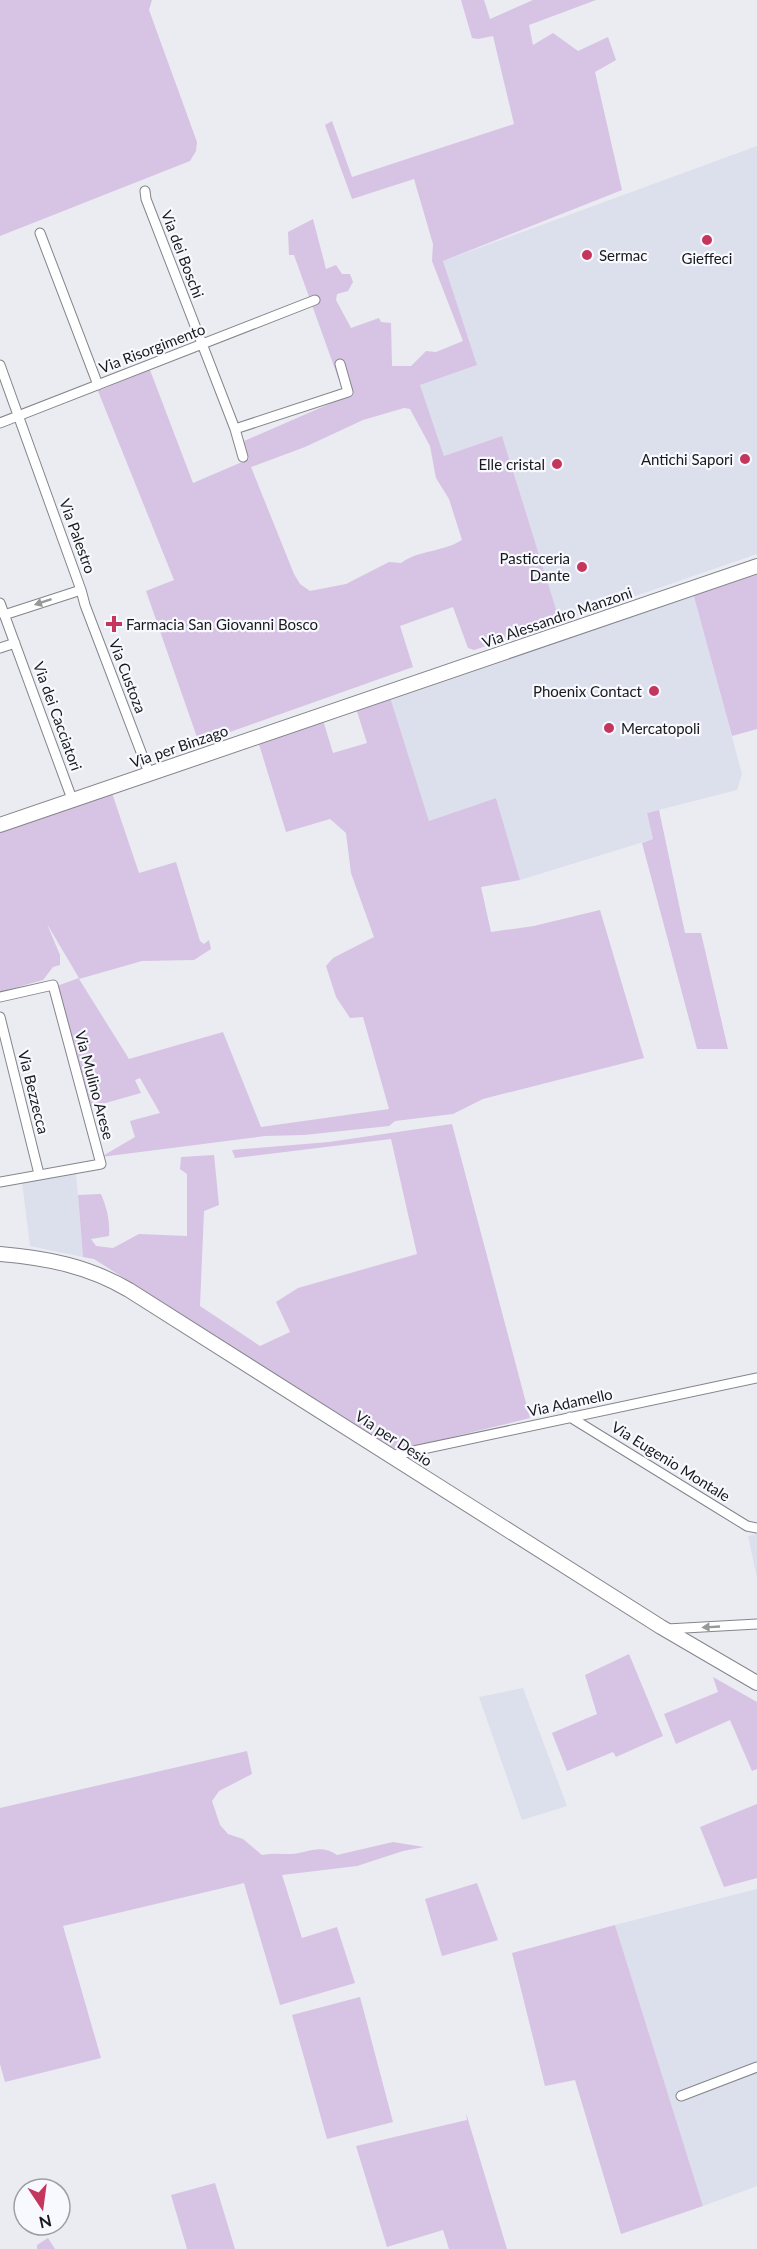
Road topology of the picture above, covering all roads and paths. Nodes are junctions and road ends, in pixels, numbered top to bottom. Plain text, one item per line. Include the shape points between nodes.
1 (145, 191) dead end
2 (40, 233) dead end
3 (315, 300) dead end
4 (201, 345) junction
5 (340, 364) dead end
6 (0, 365) edge
7 (98, 385) junction
8 (18, 416) junction
9 (0, 423) edge
10 (235, 429) junction
11 (243, 457) dead end
12 (757, 566) edge
13 (81, 590) junction
14 (0, 603) edge
15 (4, 615) junction
16 (15, 643) junction
17 (0, 648) edge
18 (368, 698) joint
19 (149, 773) junction
20 (72, 799) junction
21 (0, 825) edge
22 (0, 998) edge
23 (0, 1017) edge
24 (39, 1174) junction
25 (0, 1182) edge
26 (0, 1254) edge
27 (757, 1378) edge
28 (570, 1417) junction
29 (390, 1456) junction
30 (757, 1528) edge
31 (757, 1624) edge
32 (665, 1629) junction
33 (757, 1683) edge
34 (757, 2067) edge
35 (681, 2096) dead end

1 - 4 street, Via dei Boschi
2 - 7 street
3 - 4 street, Via Risorgimento
4 - 7 street, Via Risorgimento
4 - 10 street, Via dei Boschi
5 - 10 street via 348,392
6 - 8 street, Via Palestro
7 - 8 street, Via Risorgimento
8 - 9 street, Via Risorgimento
8 - 13 street, Via Palestro
10 - 11 street, Via dei Boschi
12 - 18 street, Via Alessandro Manzoni
13 -> 15 street, Via Palestro
13 - 19 street, Via Custoza
14 - 15 street, Via dei Cacciatori
15 - 16 street, Via dei Cacciatori
16 - 17 street
16 - 20 street, Via dei Cacciatori
18 - 19 street, Via per Binzago
19 - 20 street, Via per Binzago
20 - 21 street, Via per Binzago
22 - 24 street, Via Mulino Arese via 53,985 101,1164
23 - 24 street, Via Bezzecca
24 - 25 street, Via Mulino Arese
26 - 29 street, Via per Desio via 70,1264 112,1280
27 - 28 street, Via Adamello
28 - 29 street, Via Adamello
28 - 30 street, Via Eugenio Montale via 747,1526
29 - 32 street, Via per Desio
31 -> 32 street
32 - 33 street, Via per Desio
34 - 35 street

